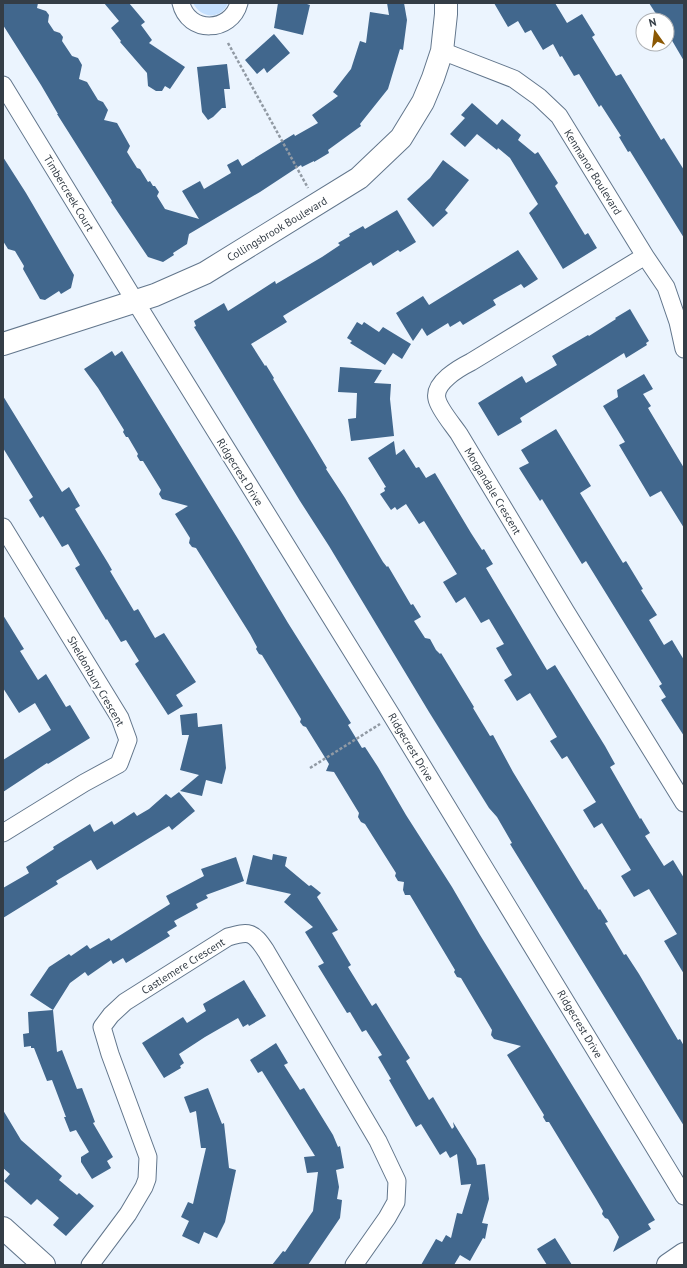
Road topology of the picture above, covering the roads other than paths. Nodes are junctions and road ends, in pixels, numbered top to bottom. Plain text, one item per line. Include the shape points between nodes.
1 (181, 3) edge
2 (239, 3) edge
3 (446, 3) edge
4 (442, 51) junction
5 (3, 85) edge
6 (645, 256) junction
7 (134, 301) junction
8 (3, 344) edge
9 (684, 349) edge
10 (3, 527) edge
11 (684, 803) edge
12 (3, 833) edge
13 (684, 1196) edge
14 (3, 1228) edge
15 (684, 1254) edge
16 (44, 1265) edge
17 (90, 1265) edge
18 (354, 1265) edge
19 (668, 1265) edge

1 - 2 street via 188,16 205,26 224,23 232,17
3 - 4 street, Collingsbrook Boulevard
4 - 6 street, Kenmanor Boulevard via 514,79 559,116
4 - 7 street, Collingsbrook Boulevard via 423,102 401,138 359,178 205,273 155,295
5 - 7 street, Timbercreek Court
6 - 9 street, Kenmanor Boulevard via 666,287
6 - 11 street, Morgandale Crescent via 460,367 450,374 437,391 437,399
7 - 8 street, Collingsbrook Boulevard
7 - 13 street, Ridgecrest Drive via 392,716
10 - 12 street, Sheldonbury Crescent via 120,718 128,740 119,764
14 - 16 street
15 - 19 street
17 - 18 street, Castlemere Crescent via 128,1214 147,1179 148,1157 102,1027 125,1002 228,937 244,933 257,937 266,951 378,1140 397,1181 396,1202

